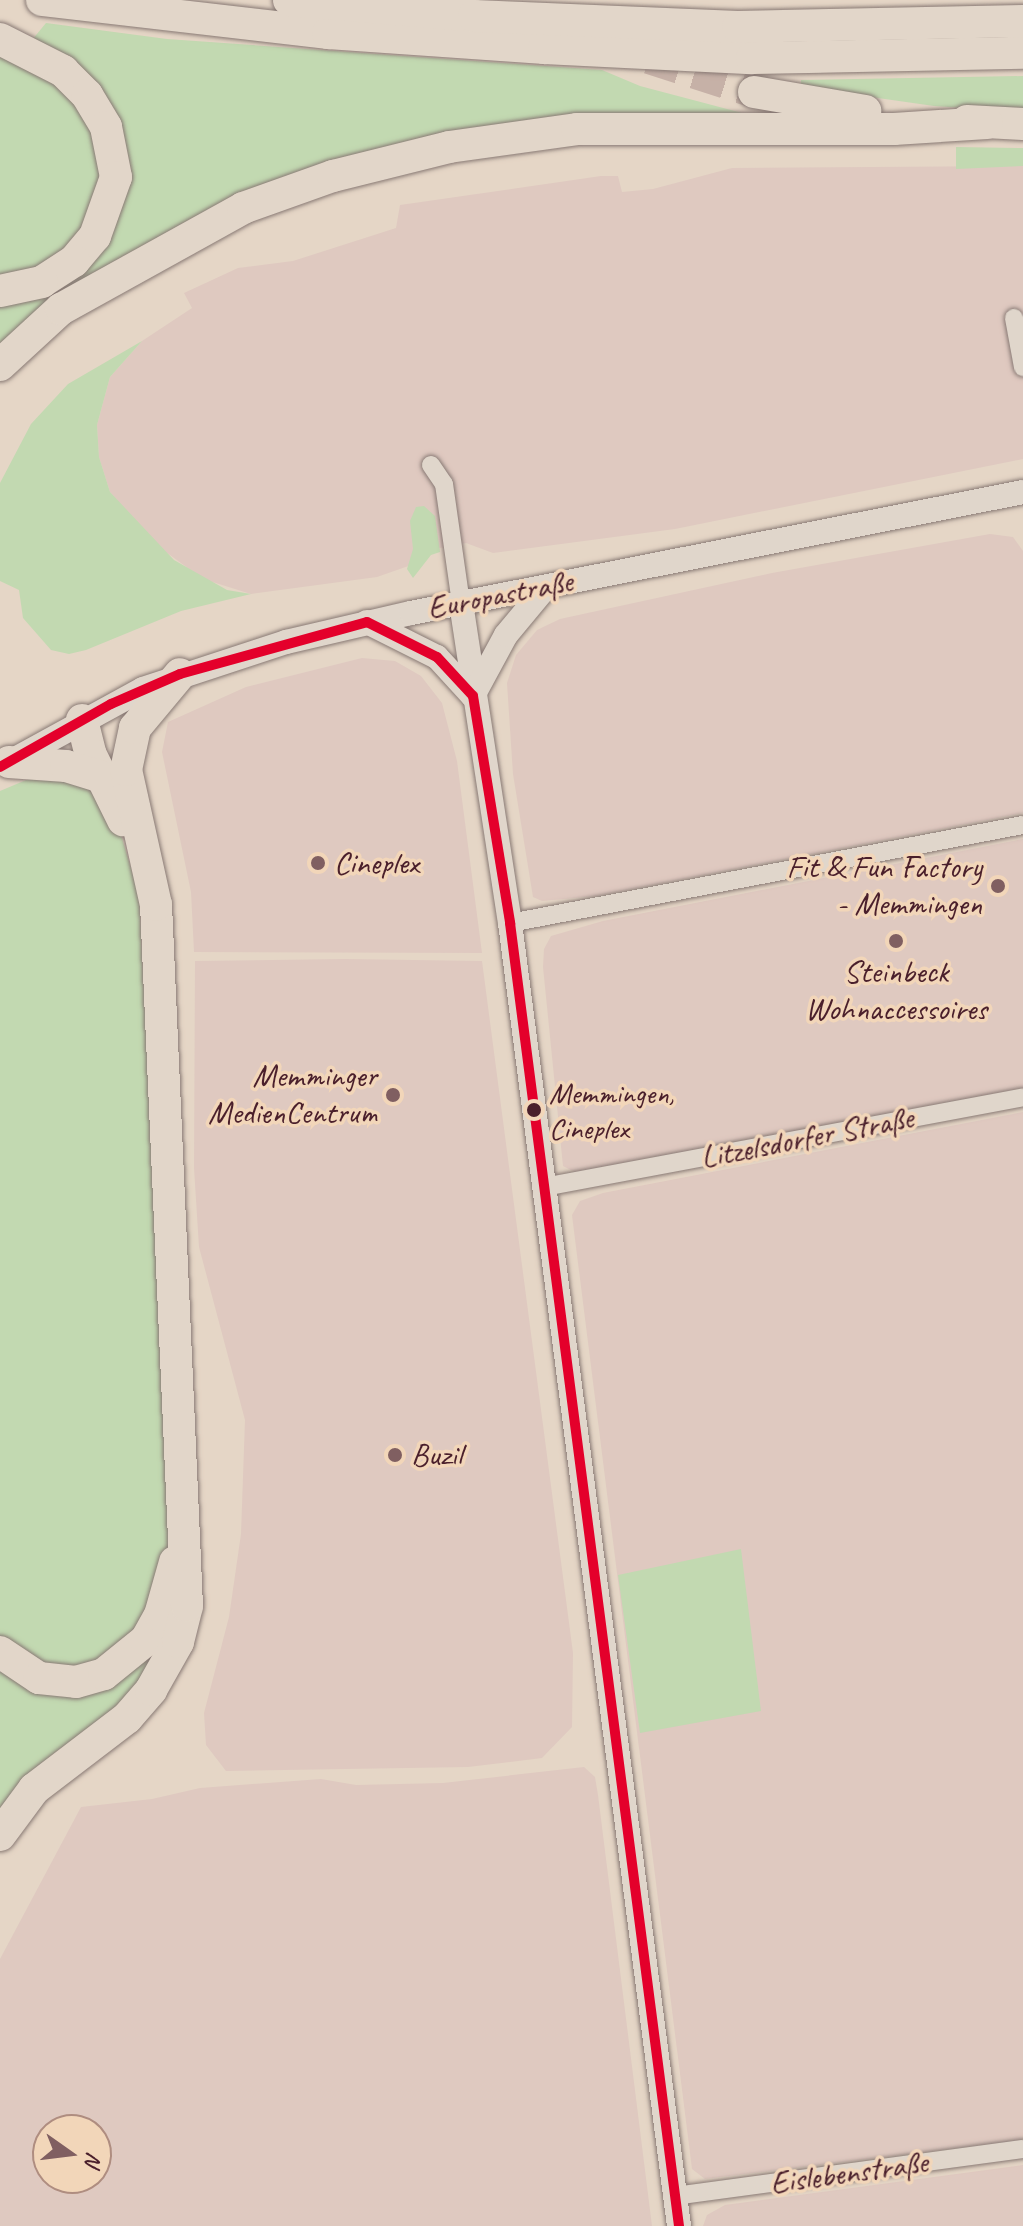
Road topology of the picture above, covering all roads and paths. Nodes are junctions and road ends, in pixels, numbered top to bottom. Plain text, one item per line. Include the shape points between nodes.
1 (42, 0) edge
2 (289, 0) edge
3 (1023, 21) edge
4 (0, 39) edge
5 (1023, 53) edge
6 (754, 92) tunnel mouth
7 (987, 123) junction
8 (1023, 124) edge
9 (0, 291) edge
10 (1014, 318) dead end
11 (0, 365) edge
12 (1023, 367) edge
13 (431, 465) dead end
14 (1023, 492) edge
15 (546, 587) junction
16 (461, 603) junction
17 (367, 622) junction
18 (180, 674) junction
19 (473, 696) junction
20 (82, 720) junction
21 (4, 764) edge
22 (115, 782) junction
23 (1023, 825) edge
24 (510, 923) junction
25 (1023, 1097) edge
26 (544, 1187) junction
27 (0, 1652) edge
28 (0, 1835) edge
29 (1023, 2149) edge
30 (675, 2196) junction
31 (679, 2226) edge

1 - 5 highway via 328,33 558,49 752,58
2 - 3 highway via 474,16 738,27
4 - 9 highway via 63,71 87,95 106,127 116,177 95,236 74,261 42,282
6 - 7 highway via 840,108
7 - 8 highway
7 - 11 highway via 894,129 577,129 449,147 333,176 243,208 61,309
10 - 12 street
13 - 16 street via 444,484
14 - 15 street, Europastraße
15 - 16 street, Europastraße
15 - 19 street via 506,635
16 - 17 street, Europastraße
16 - 19 street
17 - 18 street, Europastraße
17 - 19 street via 437,657
18 - 20 street, Europastraße
18 - 22 highway via 135,728
19 - 24 street
20 - 21 street, Europastraße
20 - 22 highway
21 - 22 highway via 66,766
22 - 27 highway via 139,863 150,930 174,1563 160,1615 146,1640 104,1674 76,1682 39,1678
22 - 28 highway via 156,905 187,1606 178,1642 151,1690 127,1718 34,1789
23 - 24 street
24 - 26 street
25 - 26 street, Litzelsdorfer Straße
26 - 30 street
29 - 30 street, Eislebenstraße
30 - 31 street

